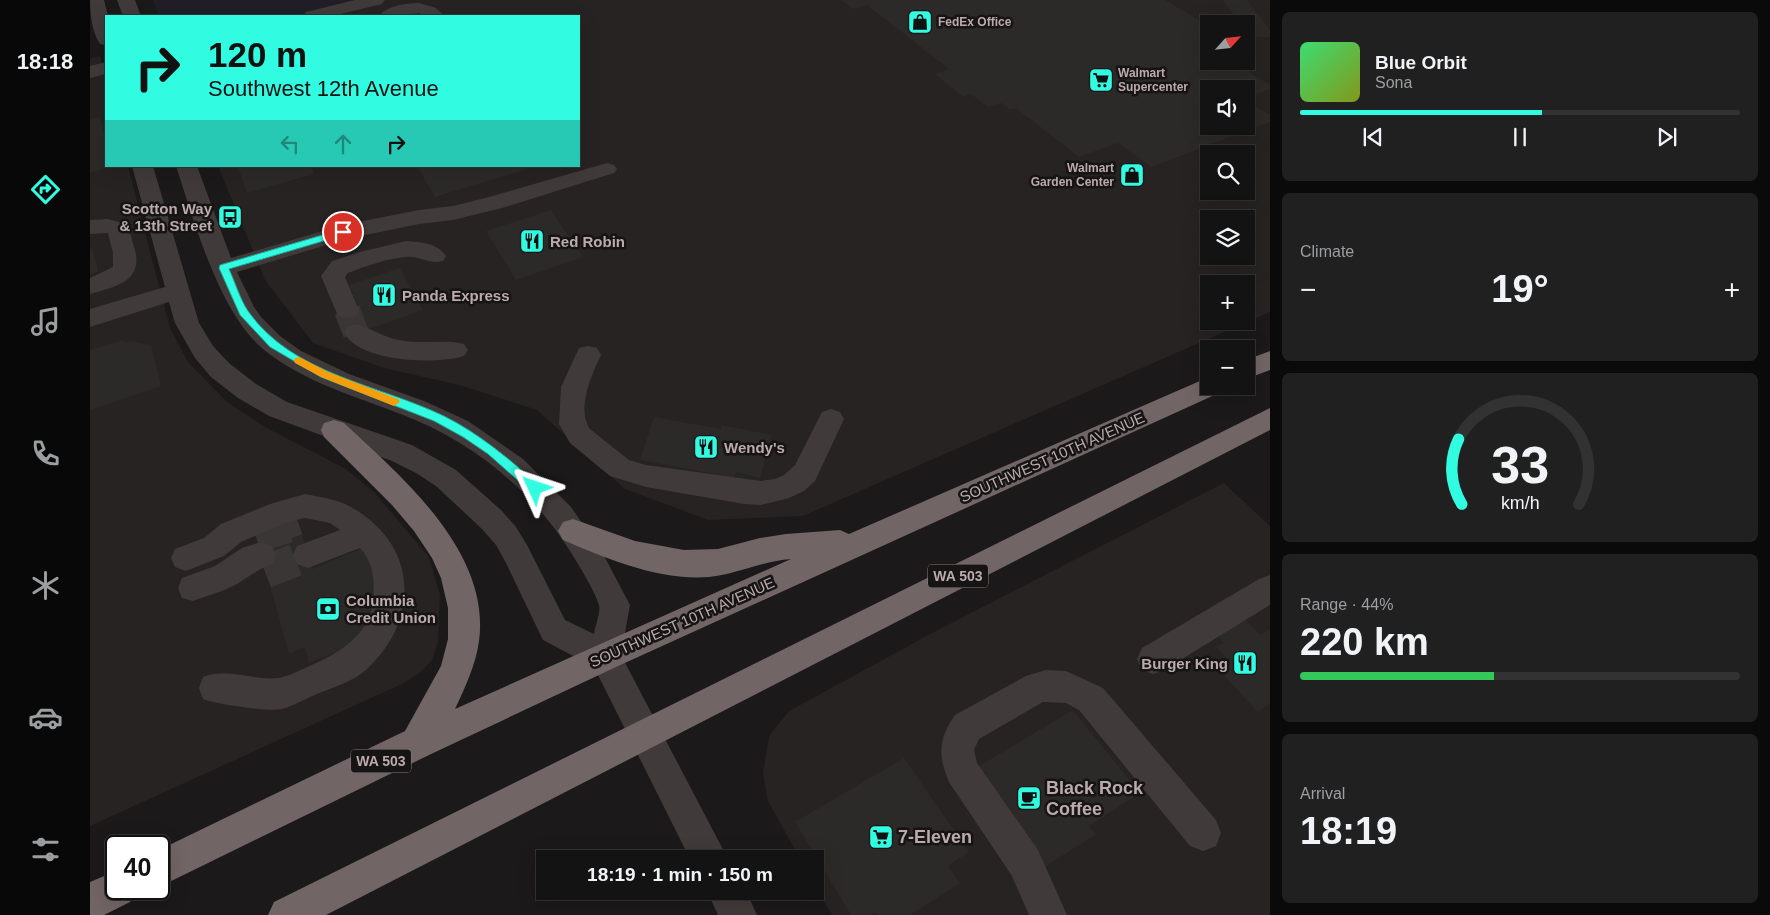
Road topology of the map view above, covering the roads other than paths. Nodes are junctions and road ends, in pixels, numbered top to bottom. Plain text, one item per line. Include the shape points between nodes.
1 (95, 0) edge
2 (126, 0) edge
3 (376, 0) edge
4 (132, 15) edge
5 (316, 15) edge
6 (390, 15) edge
7 (434, 15) edge
8 (105, 36) edge
9 (105, 68) edge
10 (90, 72) edge
11 (142, 167) edge
12 (186, 167) edge
13 (607, 169) dead end
14 (90, 227) edge
15 (435, 256) dead end
16 (224, 268) junction
17 (90, 286) edge
18 (178, 291) junction
19 (347, 310) tunnel mouth
20 (90, 318) edge
21 (356, 333) tunnel mouth
22 (455, 350) dead end
23 (588, 355) dead end
24 (1270, 360) edge
25 (1255, 366) edge
26 (1200, 390) edge
27 (1270, 418) edge
28 (831, 419) dead end
29 (334, 430) junction
30 (347, 522) junction
31 (573, 531) junction
32 (862, 541) junction
33 (214, 547) junction
34 (186, 558) dead end
35 (193, 588) dead end
36 (1270, 589) edge
37 (606, 656) junction
38 (1154, 659) dead end
39 (216, 688) dead end
40 (646, 733) junction
41 (417, 743) junction
42 (1203, 833) dead end
43 (705, 850) edge
44 (170, 864) edge
45 (105, 895) edge
46 (730, 900) edge
47 (90, 902) edge
48 (287, 915) edge
49 (738, 915) edge
50 (1048, 915) edge

1 - 8 street
2 - 4 street
3 - 5 street
6 - 7 street via 416,8
9 - 10 street
11 - 18 street
12 - 16 street
13 - 16 street via 494,204 343,232
14 - 17 street via 118,229 127,264 119,275
15 - 19 street via 423,250 406,249 340,267 333,276
16 - 31 street via 244,312 274,344 325,375 438,418 467,434 492,450 545,498
18 - 20 street
18 - 29 street via 194,337 220,370 278,409
21 - 22 street via 366,341 420,353 438,354
23 - 28 street via 574,387 572,424 580,436 620,468 646,476 744,492 779,490 806,473
24 - 25 highway
26 - 32 highway, SOUTHWEST 10TH AVENUE / WA 503
27 - 40 highway, WA 503
29 - 37 street via 402,453 446,478 506,536 554,630
29 - 41 highway via 425,522 443,551 464,605 464,641 455,668 442,700
30 - 30 street via 303,539
30 - 33 street via 305,506 280,512 231,533
30 - 39 street via 380,549 390,580 388,608 377,635 342,668 280,694
31 - 32 highway via 610,548 650,559 702,564 742,558 768,549
31 - 37 street via 615,605
32 - 37 highway, SOUTHWEST 10TH AVENUE / WA 503
33 - 34 street
33 - 35 street via 261,555 226,575
36 - 38 street
37 - 40 street
37 - 41 highway, SOUTHWEST 10TH AVENUE / WA 503
40 - 43 street
40 - 48 highway, WA 503
41 - 44 highway, SOUTHWEST 10TH AVENUE / WA 503
42 - 50 street via 1091,700 1064,685 1038,687 967,727 957,750 961,770 1025,863
45 - 47 highway
46 - 49 street

